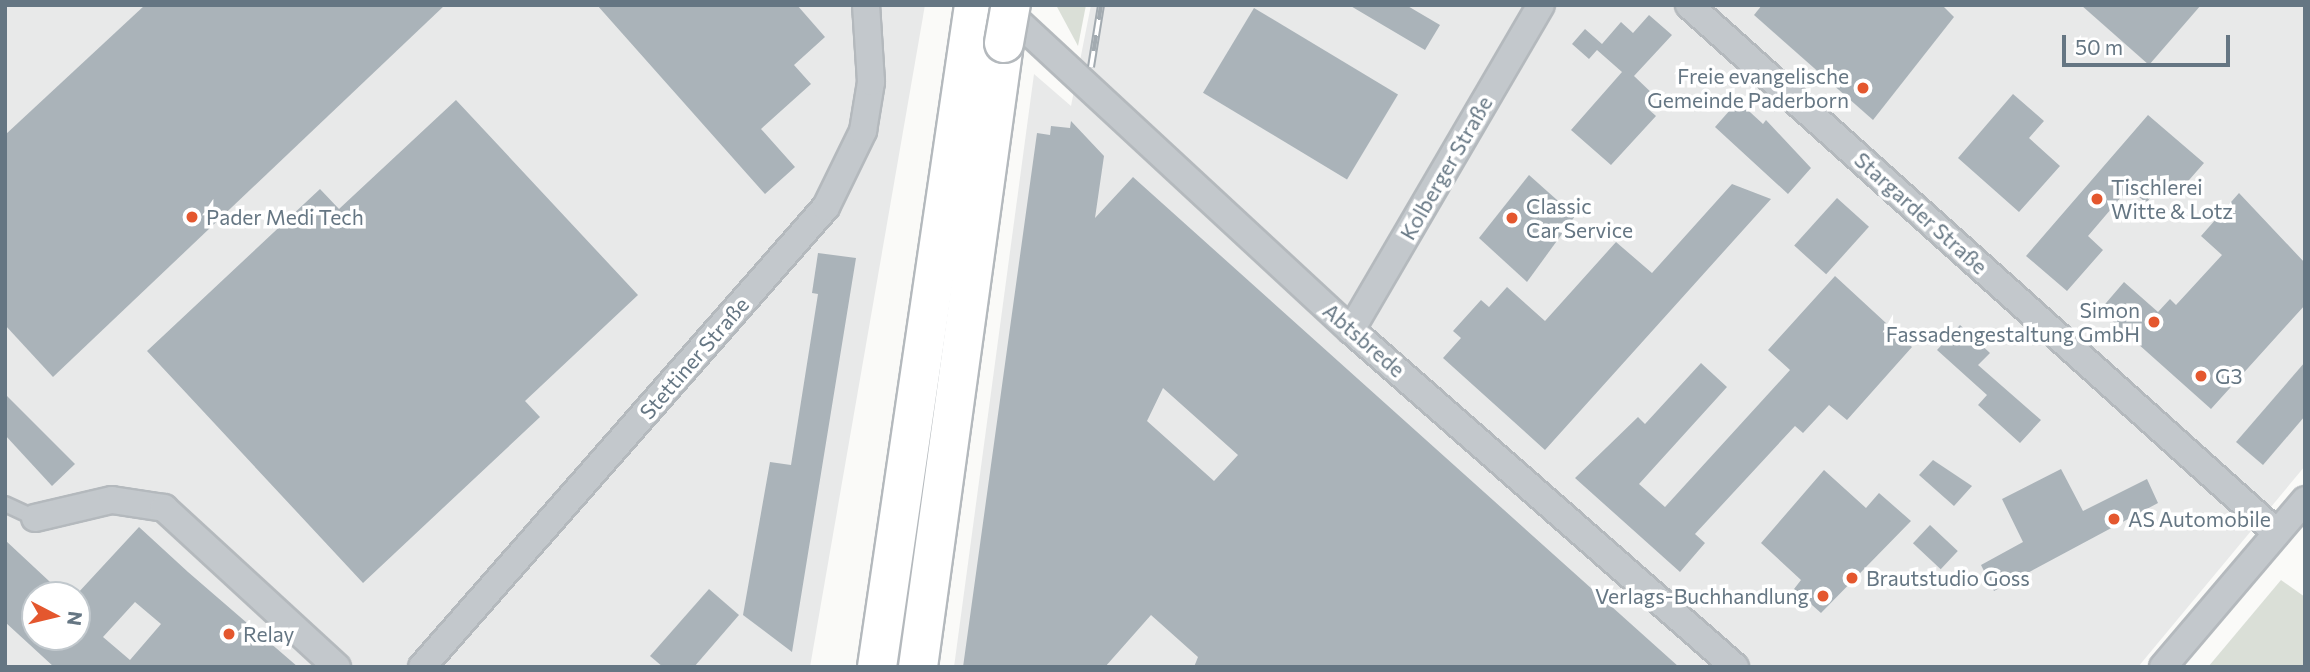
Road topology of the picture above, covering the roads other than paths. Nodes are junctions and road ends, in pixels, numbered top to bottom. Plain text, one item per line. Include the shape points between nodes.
1 (866, 5) edge
2 (1011, 5) edge
3 (1541, 5) edge
4 (1689, 5) edge
5 (982, 11) edge
6 (1351, 330) junction
7 (2305, 500) edge
8 (5, 505) edge
9 (35, 518) joint
10 (2277, 533) junction
11 (337, 667) edge
12 (422, 667) edge
13 (877, 667) edge
14 (918, 667) edge
15 (1735, 667) edge
16 (2163, 667) edge

1 - 12 street, Stettiner Straße via 871,82 863,131 826,207
2 - 14 highway, bridge
3 - 6 street, Kolberger Straße
4 - 10 street, Stargarder Straße
5 - 6 street, Abtsbrede
5 - 13 highway
6 - 15 street, Abtsbrede
7 - 10 street
8 - 9 lane
9 - 11 street via 112,500 164,508
10 - 16 street

